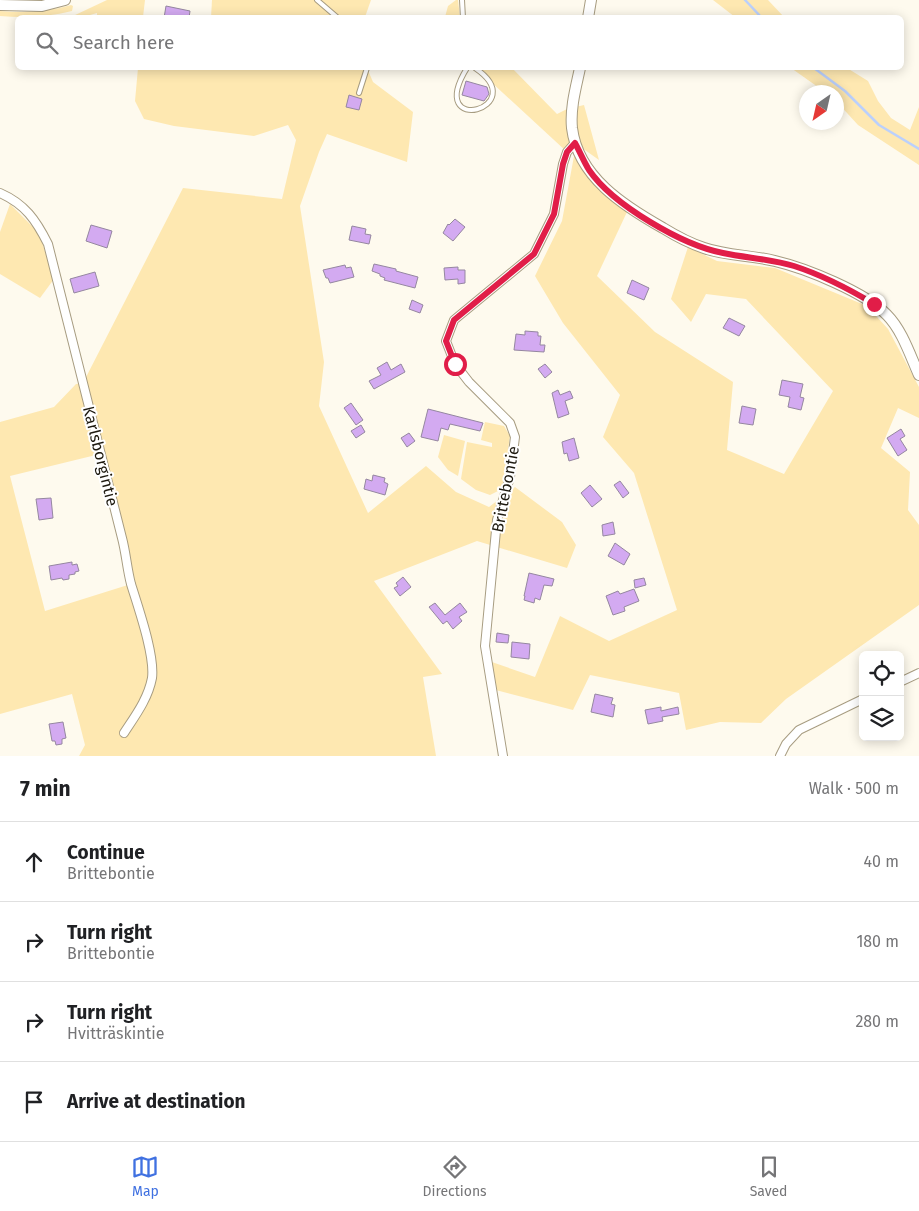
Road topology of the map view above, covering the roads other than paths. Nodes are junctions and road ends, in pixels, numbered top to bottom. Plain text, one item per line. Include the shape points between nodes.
1 (65, 0) edge
2 (317, 0) edge
3 (462, 0) edge
4 (591, 0) edge
5 (4, 4) edge
6 (334, 15) edge
7 (463, 15) edge
8 (588, 15) edge
9 (366, 70) edge
10 (465, 70) edge
11 (478, 70) edge
12 (580, 70) edge
13 (360, 92) dead end
14 (575, 143) junction
15 (0, 192) edge
16 (919, 375) edge
17 (919, 673) edge
18 (904, 680) edge
19 (859, 701) edge
20 (124, 733) dead end
21 (503, 756) edge
22 (780, 756) edge

1 - 5 street via 42,6
2 - 6 lane
3 - 7 lane
4 - 8 street
9 - 13 lane
10 - 11 lane via 458,98 464,110 470,111 485,106 493,92 492,82
12 - 14 street via 573,106
14 - 16 street via 589,170 616,198 685,241 723,253 796,267 874,304 899,330
14 - 21 street, Brittebontie via 563,164 554,214 534,254 454,320 446,341 455,364 510,423 515,437 510,476 497,520 485,646
15 - 20 street, Karlsborgintie via 24,208 48,244 146,635 152,679 144,702
17 - 18 street
19 - 22 street via 799,730

